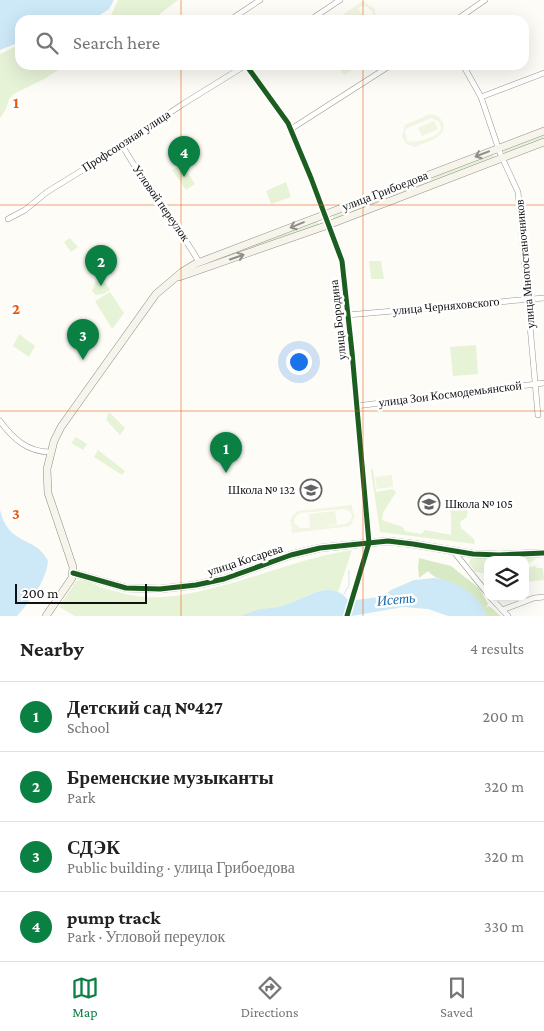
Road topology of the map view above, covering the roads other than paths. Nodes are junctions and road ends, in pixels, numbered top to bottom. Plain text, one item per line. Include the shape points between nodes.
1 (260, 0) edge
2 (340, 0) edge
3 (485, 0) edge
4 (238, 15) edge
5 (318, 15) edge
6 (463, 15) edge
7 (238, 70) edge
8 (250, 70) edge
9 (382, 70) edge
10 (466, 70) edge
11 (544, 73) edge
12 (481, 97) junction
13 (291, 128) junction
14 (544, 131) edge
15 (544, 142) edge
16 (122, 145) junction
17 (498, 148) junction
18 (502, 158) junction
19 (324, 214) junction
20 (8, 219) dead end
21 (328, 224) junction
22 (199, 262) junction
23 (174, 279) junction
24 (544, 298) edge
25 (528, 299) junction
26 (347, 315) junction
27 (544, 383) edge
28 (535, 384) junction
29 (356, 406) junction
30 (538, 415) dead end
31 (0, 421) edge
32 (50, 452) junction
33 (369, 543) junction
34 (454, 552) junction
35 (544, 553) edge
36 (73, 573) junction
37 (484, 589) edge
38 (544, 597) edge
39 (494, 601) edge
40 (502, 610) junction
41 (46, 616) edge
42 (347, 616) edge
43 (508, 616) edge

1 - 4 street
2 - 5 street
3 - 6 street
7 - 16 street, Профсоюзная улица
8 - 13 street, улица Бородина
9 - 13 street
10 - 12 street, улица Многостаночников
11 - 12 street
12 - 17 street, улица Многостаночников
13 - 19 street, улица Бородина
14 - 17 main road, улица Грибоедова
15 - 18 main road, улица Грибоедова
16 - 20 street, Профсоюзная улица
16 - 22 street, Угловой переулок
17 - 18 street, улица Многостаночников
17 -> 19 main road, улица Грибоедова
18 - 21 main road, улица Грибоедова
18 - 25 street, улица Многостаночников via 518,192
19 - 21 street, улица Бородина
19 -> 22 main road, улица Грибоедова
23 -> 21 main road, улица Грибоедова
21 - 26 street, улица Бородина via 342,261
22 - 23 main road, улица Грибоедова
23 - 32 main road, улица Грибоедова via 156,294 62,427
24 - 25 street, улица Черняховского
25 - 26 street, улица Черняховского
25 - 28 street, улица Многостаночников
26 - 29 street, улица Бородина
27 - 28 street, улица Зои Космодемьянской
28 - 29 street, улица Зои Космодемьянской
28 - 30 street, улица Многостаночников
29 - 33 street, улица Бородина
31 - 32 street via 11,436 30,448
32 - 36 main road, улица Грибоедова via 48,493
33 - 34 main road, улица Косарева via 398,542
33 - 36 main road, улица Косарева via 320,548 224,579 169,588 126,588
33 - 42 street, улица Бородина
34 - 35 main road, улица Косарева via 496,555
34 - 37 street
36 - 41 main road
38 - 40 street
39 - 40 street
40 - 43 street

